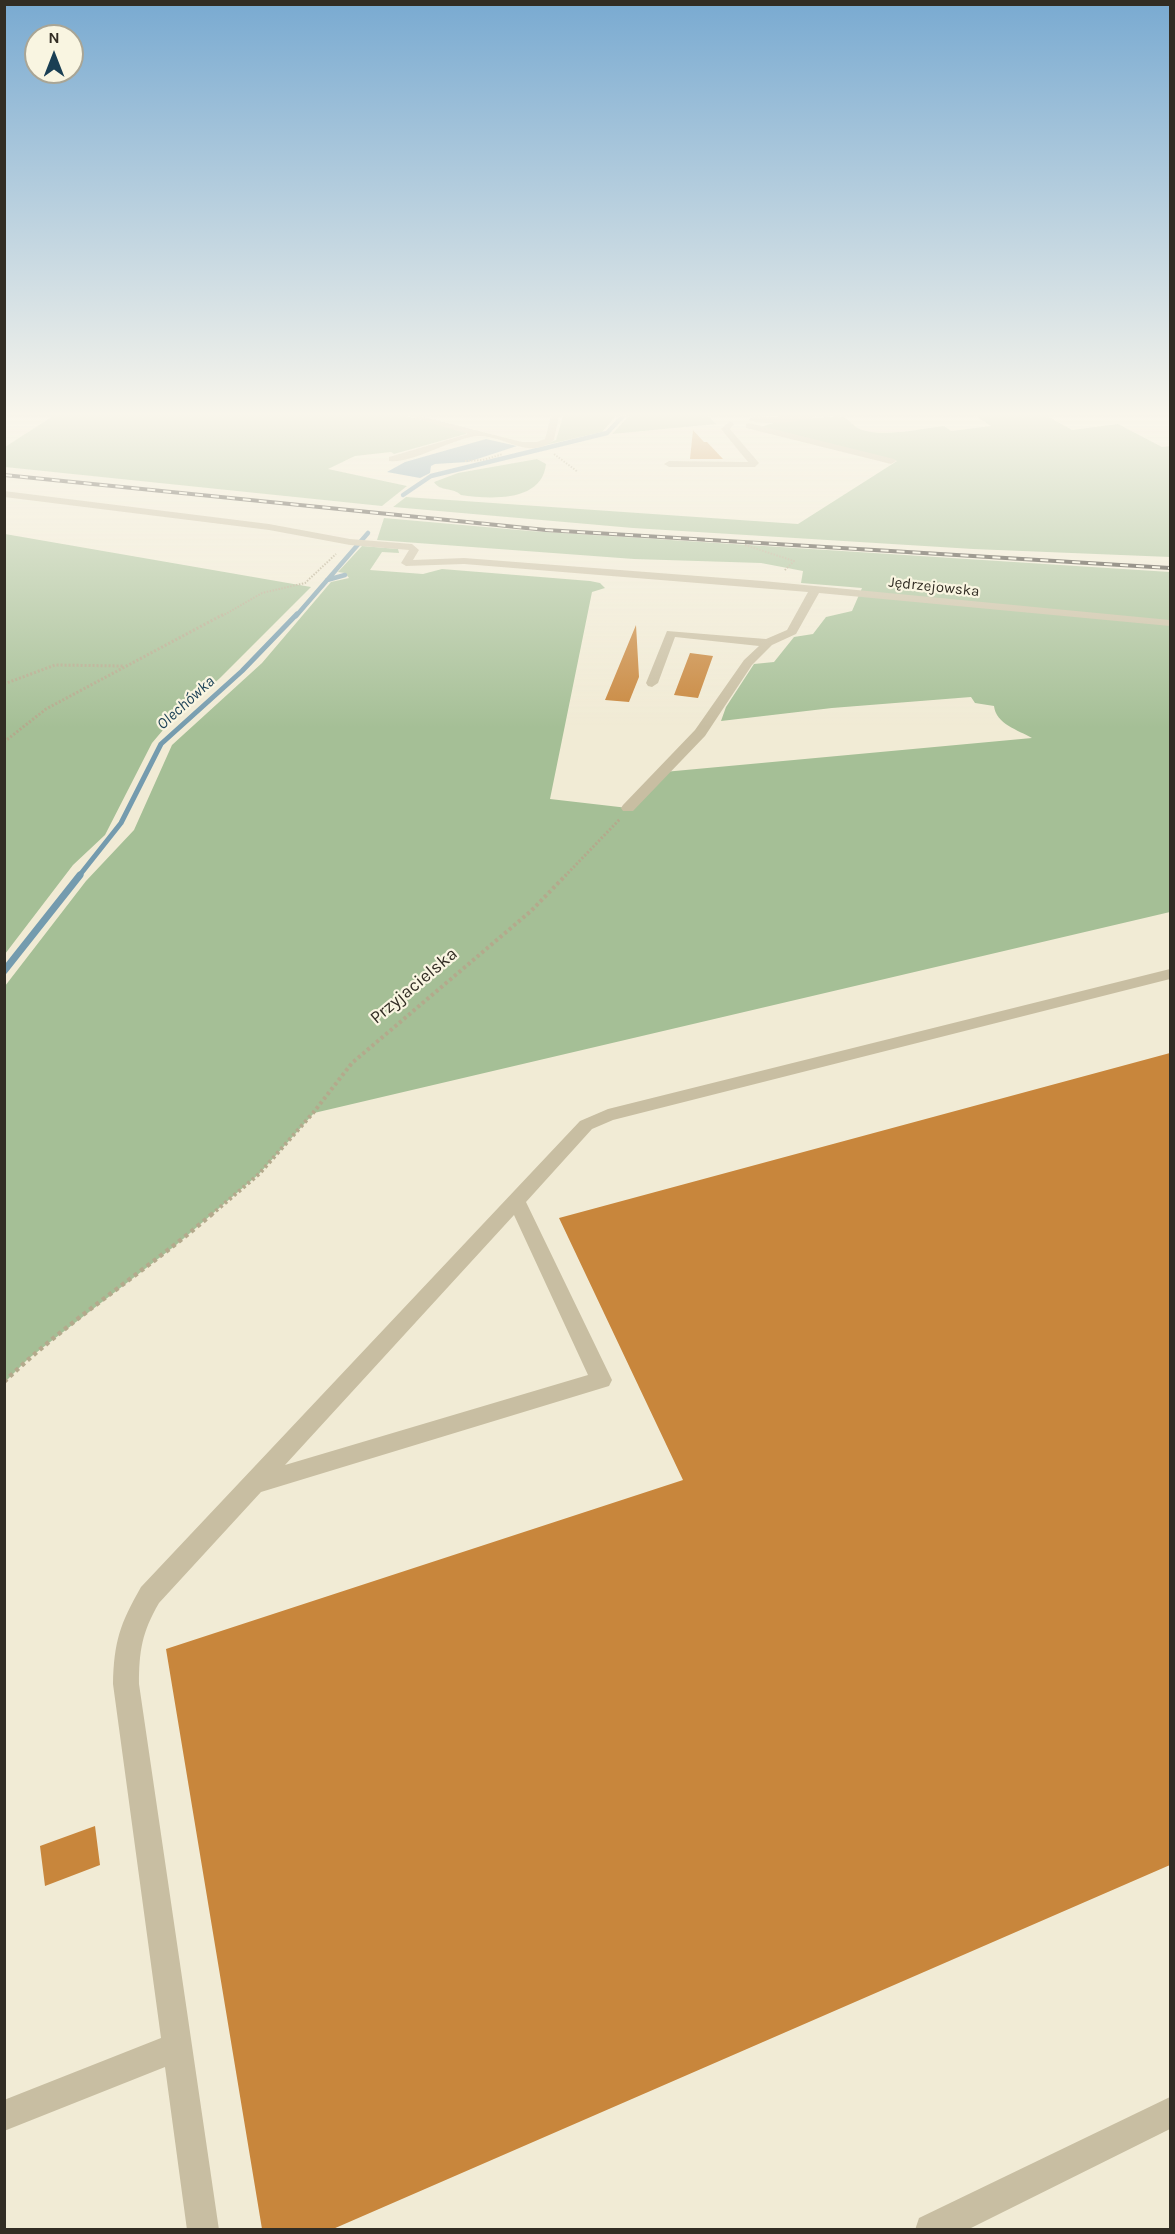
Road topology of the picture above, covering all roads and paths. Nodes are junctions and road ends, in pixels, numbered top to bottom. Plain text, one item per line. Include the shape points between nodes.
1 (213, 520) edge
2 (346, 542) junction
3 (745, 545) dead end
4 (781, 572) dead end
5 (815, 589) junction
6 (1170, 623) edge
7 (768, 643) junction
8 (125, 666) junction
9 (652, 683) dead end
10 (4, 684) edge
11 (4, 742) edge
12 (628, 808) joint
13 (1170, 974) edge
14 (516, 1200) junction
15 (4, 1382) edge
16 (253, 1484) junction
17 (177, 2047) junction
18 (1170, 2113) edge
19 (4, 2116) edge
20 (203, 2229) edge
21 (932, 2229) edge

1 - 2 street, Jędrzejowska
2 - 5 street, Jędrzejowska via 412,547 406,563 464,561
2 - 8 path via 304,583 262,593
3 - 4 path via 794,561
5 - 6 street, Jędrzejowska
5 - 7 street via 792,632
7 - 9 street via 671,633
7 - 12 street via 748,663 700,733
8 - 10 path via 55,664
8 - 11 path via 46,709
12 - 15 path, Przyjacielska via 531,911 352,1063 259,1174
13 - 14 street via 608,1115 586,1125
14 - 16 street
14 - 16 street via 601,1380
16 - 17 street via 150,1595 136,1620 126,1651 126,1684
17 - 19 street
17 - 20 street
18 - 21 street

